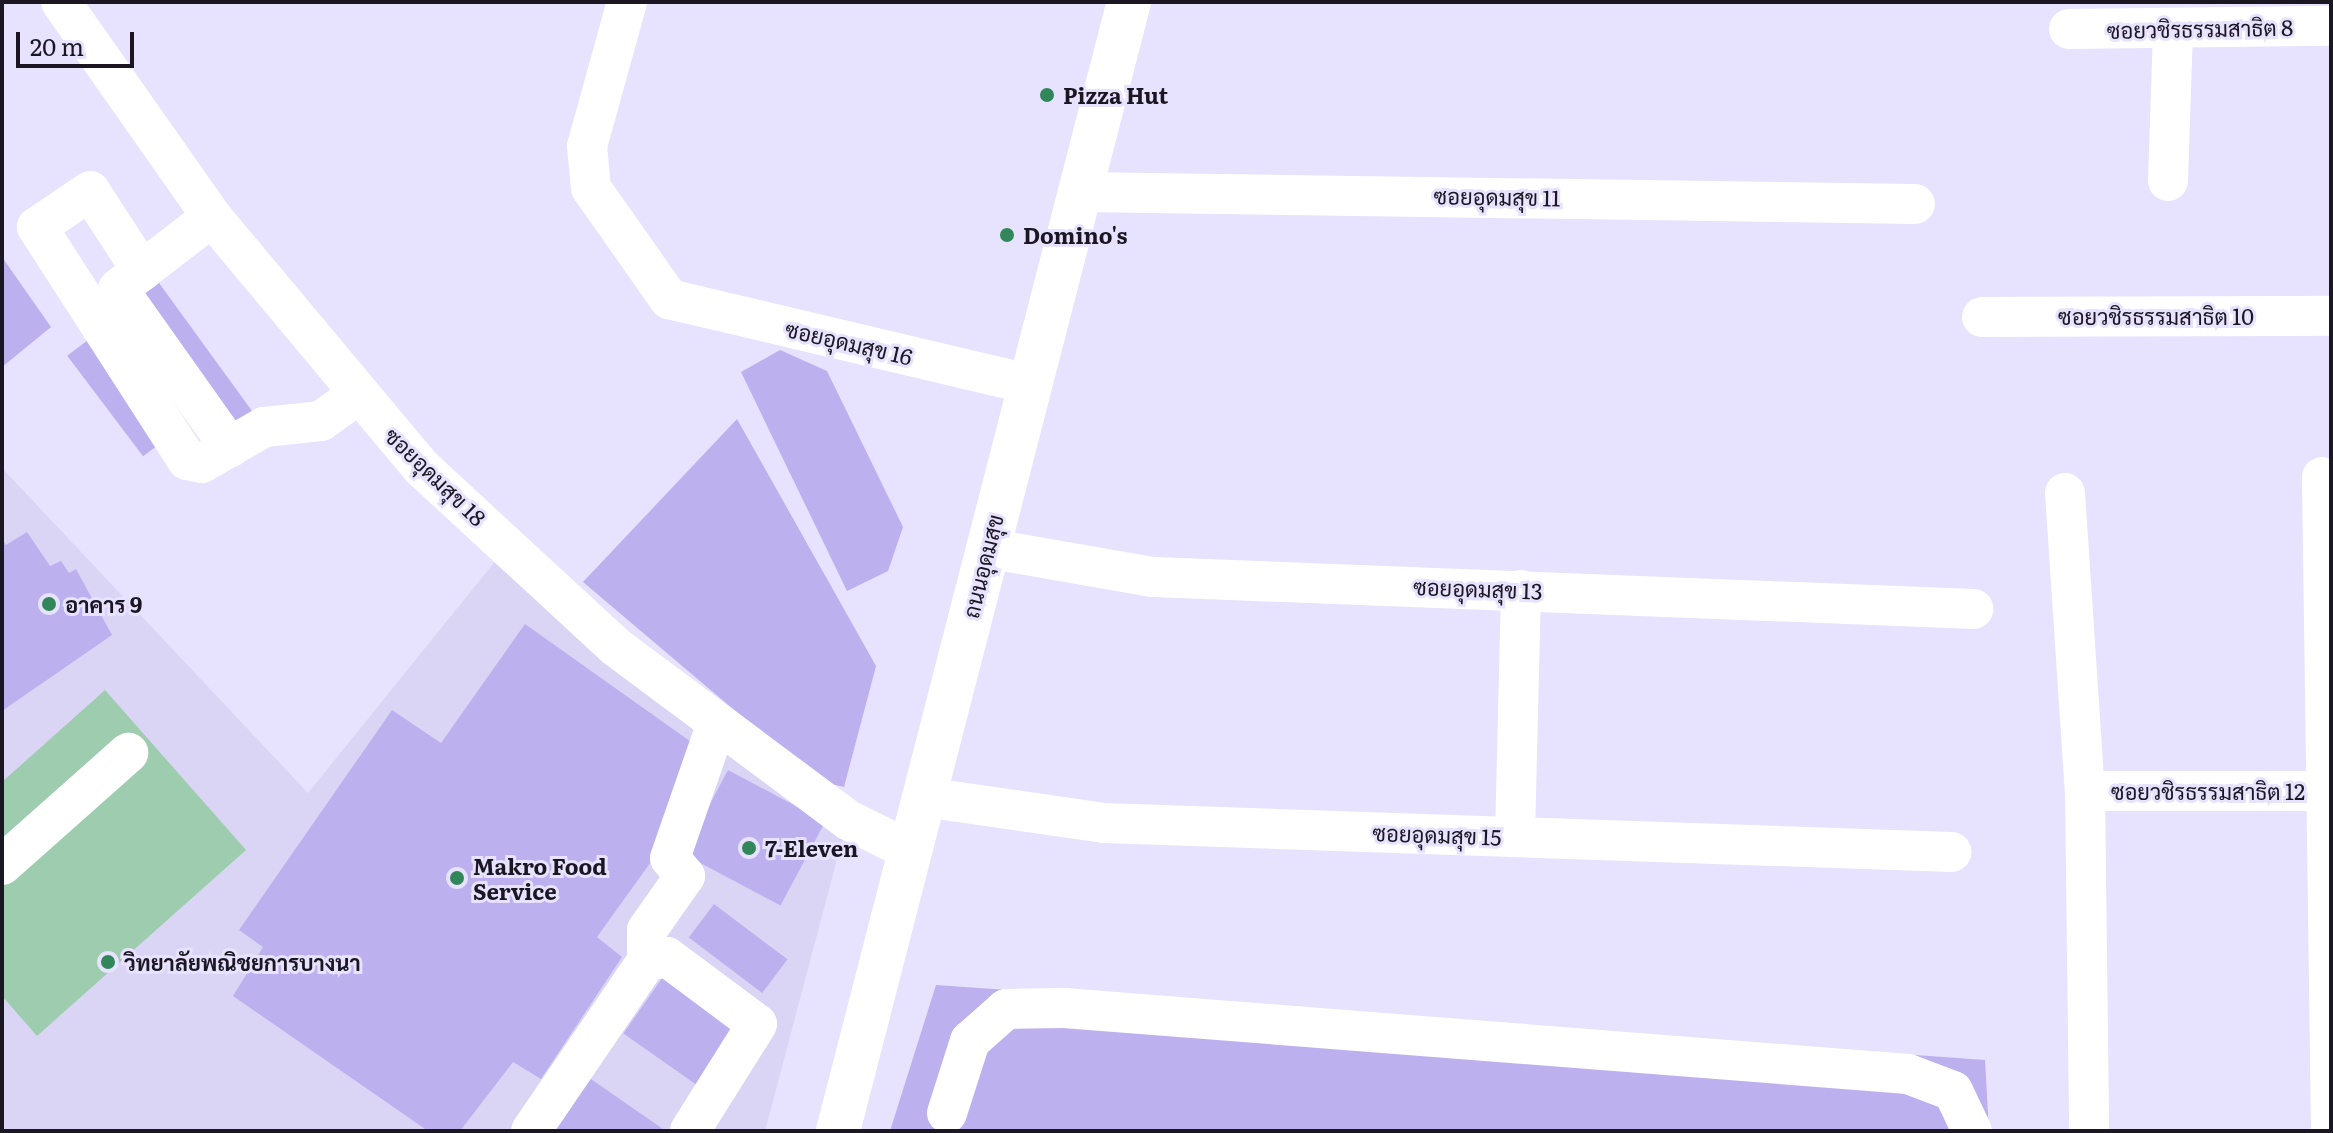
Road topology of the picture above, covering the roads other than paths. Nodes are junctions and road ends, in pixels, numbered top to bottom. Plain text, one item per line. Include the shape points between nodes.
1 (61, 2) edge
2 (627, 2) edge
3 (1129, 2) edge
4 (2331, 26) edge
5 (2069, 29) dead end
6 (2173, 30) junction
7 (2168, 181) dead end
8 (1079, 192) junction
9 (1915, 204) dead end
10 (212, 217) junction
11 (2331, 316) edge
12 (1982, 317) dead end
13 (1029, 384) junction
14 (357, 395) junction
15 (2322, 477) dead end
16 (2065, 493) dead end
17 (986, 548) junction
18 (1521, 590) junction
19 (1973, 609) dead end
20 (717, 723) junction
21 (128, 753) dead end
22 (2085, 791) junction
23 (2328, 791) edge
24 (924, 797) junction
25 (1515, 836) junction
26 (909, 850) junction
27 (1952, 852) dead end
28 (2, 865) edge
29 (647, 961) junction
30 (947, 1113) dead end
31 (531, 1131) edge
32 (690, 1131) edge
33 (838, 1131) edge
34 (1972, 1131) edge
35 (2089, 1131) edge
36 (2331, 1131) edge

1 - 10 street, ซอยอุดมสุข 18
2 - 13 street, ซอยอุดมสุข 16 via 587,146 591,188 669,299
3 - 8 main road, ถนนอุดมสุข
4 - 6 street, ซอยวชิรธรรมสาธิต 8
5 - 6 street, ซอยวชิรธรรมสาธิต 8
6 - 7 street
8 - 9 street, ซอยอุดมสุข 11
8 - 13 main road, ถนนอุดมสุข
10 - 14 street, ซอยอุดมสุข 18
10 - 14 street via 117,290 187,460 202,463 264,427 321,421
11 - 12 street, ซอยวชิรธรรมสาธิต 10
13 - 17 main road, ถนนอุดมสุข
14 - 20 street, ซอยอุดมสุข 18 via 422,468 616,647
15 - 23 street
16 - 22 street
17 - 18 street, ซอยอุดมสุข 13 via 1153,577
17 - 24 main road, ถนนอุดมสุข
18 - 19 street, ซอยอุดมสุข 13
18 - 25 street
20 - 26 street, ซอยอุดมสุข 18 via 848,820
20 - 29 street via 670,858 685,876 647,930
21 - 28 street
22 - 23 street, ซอยวชิรธรรมสาธิต 12
22 - 35 street
23 - 36 street
24 - 25 street, ซอยอุดมสุข 15 via 1104,823
24 - 26 main road, ถนนอุดมสุข
25 - 27 street, ซอยอุดมสุข 15
26 - 33 main road, ถนนอุดมสุข
29 - 31 street
29 - 32 street via 667,957 757,1024
30 - 34 street via 970,1041 1006,1009 1064,1008 1908,1074 1953,1091

